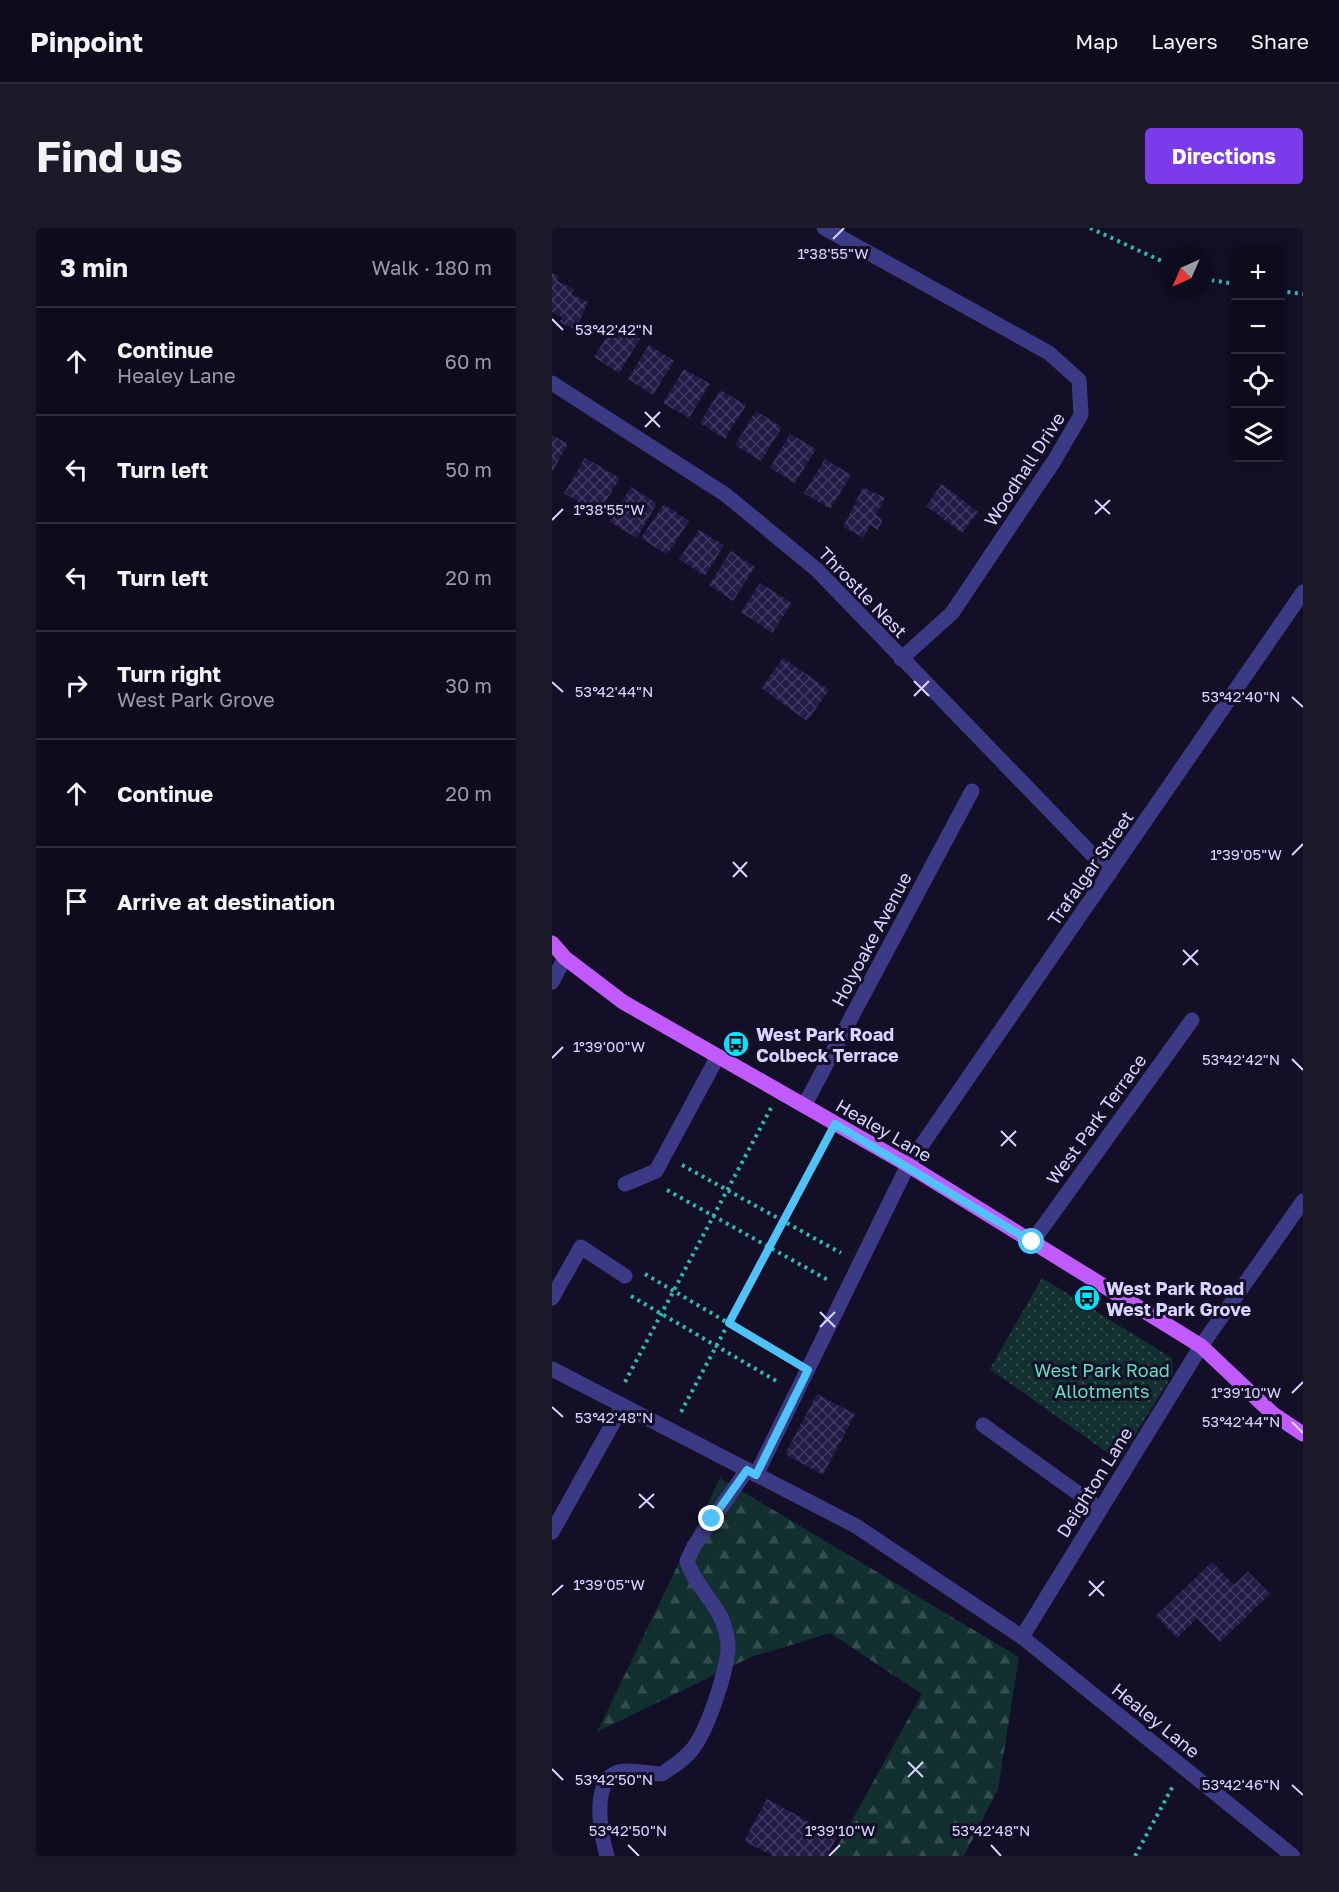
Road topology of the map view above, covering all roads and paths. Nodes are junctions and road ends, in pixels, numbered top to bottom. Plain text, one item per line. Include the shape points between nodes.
1 (824, 228) edge
2 (1090, 228) edge
3 (1159, 260) edge
4 (1213, 280) edge
5 (1231, 283) edge
6 (1285, 292) edge
7 (1303, 294) edge
8 (552, 383) edge
9 (1303, 592) edge
10 (901, 659) junction
11 (972, 791) dead end
12 (1110, 873) junction
13 (552, 943) edge
14 (565, 958) junction
15 (552, 982) edge
16 (1192, 1020) dead end
17 (718, 1056) junction
18 (780, 1092) junction
19 (804, 1106) junction
20 (835, 1124) junction
21 (665, 1155) junction
22 (908, 1165) junction
23 (656, 1171) junction
24 (625, 1184) dead end
25 (727, 1190) junction
26 (1303, 1201) edge
27 (713, 1216) junction
28 (783, 1221) junction
29 (1032, 1242) junction
30 (770, 1247) junction
31 (860, 1264) junction
32 (625, 1276) junction
33 (847, 1290) junction
34 (673, 1291) junction
35 (552, 1298) edge
36 (661, 1313) junction
37 (729, 1323) junction
38 (717, 1346) junction
39 (1201, 1346) junction
40 (552, 1369) edge
41 (808, 1370) junction
42 (796, 1393) junction
43 (618, 1405) junction
44 (983, 1425) dead end
45 (671, 1432) junction
46 (1303, 1434) edge
47 (751, 1472) junction
48 (1100, 1509) junction
49 (552, 1532) edge
50 (1022, 1637) junction
51 (1183, 1767) junction
52 (607, 1856) edge
53 (1135, 1856) edge
54 (1293, 1856) edge

1 - 10 street, Woodhall Drive via 1050,353 1079,380 1082,415 1054,462 952,613
2 - 3 path
4 - 5 path
6 - 7 path
8 - 10 street, Throstle Nest via 726,495 817,570
9 - 12 street, Trafalgar Street
10 - 12 street, Throstle Nest
11 - 19 street, Holyoake Avenue
12 - 22 street, Trafalgar Street
13 - 14 main road, Healey Lane
14 - 15 street
14 - 17 main road, Healey Lane via 623,1002
16 - 29 street, West Park Terrace
17 - 18 main road, Healey Lane
17 - 21 street
18 - 19 main road, Healey Lane
18 - 25 path
19 - 20 main road, Healey Lane
20 - 22 main road, Healey Lane
20 - 28 path
21 - 23 street
21 - 25 path
22 - 29 main road, Healey Lane
22 - 31 street, Trafalgar Street
23 - 24 street
23 - 27 path via 666,1190
25 - 27 path
25 - 28 path
26 - 39 street, Deighton Lane
27 - 30 path
27 - 34 path
28 - 30 path
28 - 31 path
29 - 39 main road, Healey Lane
30 - 33 path
30 - 37 path
31 - 33 street, Trafalgar Street
32 - 34 path via 644,1273
32 - 35 street via 581,1247
32 - 36 path via 627,1294
33 - 41 street, Trafalgar Street
34 - 36 path
34 - 37 path
36 - 38 path
36 - 43 path
37 - 38 path
37 - 41 path
38 - 42 path
38 - 45 path
39 - 46 main road, Healey Lane via 1273,1414
39 - 48 street, Deighton Lane
40 - 43 street, Healey Lane
41 - 42 street, Trafalgar Street
42 - 47 street, Trafalgar Street
43 - 45 street, Healey Lane
43 - 49 street
44 - 48 street
45 - 47 street, Healey Lane
47 - 50 street, Healey Lane via 856,1526
47 - 52 street, Trafalgar Street via 694,1546 687,1561 721,1618 726,1634 725,1662 705,1728 693,1748 662,1774 624,1770 612,1776 602,1790 598,1822
48 - 50 street, Deighton Lane
50 - 51 street, Healey Lane
51 - 53 path
51 - 54 street, Healey Lane

